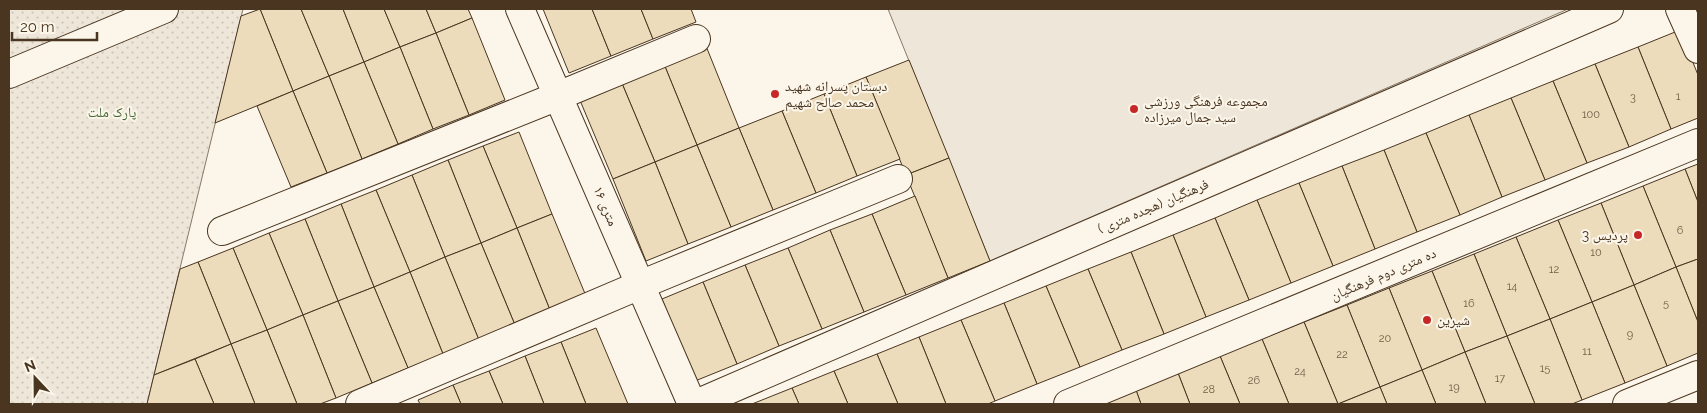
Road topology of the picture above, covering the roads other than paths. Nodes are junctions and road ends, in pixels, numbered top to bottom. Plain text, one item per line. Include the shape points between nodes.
1 (164, 9) edge
2 (520, 9) edge
3 (1609, 9) edge
4 (1680, 9) edge
5 (696, 39) dead end
6 (1698, 49) edge
7 (9, 74) edge
8 (558, 96) junction
9 (1698, 143) edge
10 (898, 179) dead end
11 (222, 231) dead end
12 (640, 285) junction
13 (1698, 375) edge
14 (360, 404) edge
15 (692, 404) edge
16 (696, 404) edge
17 (1068, 404) edge
18 (1627, 404) edge

1 - 7 street
2 - 8 street, ۱۶ متری
3 - 16 street, فرهنگیان (هجده متری )
4 - 6 street
5 - 8 street
8 - 11 street
8 - 12 street, ۱۶ متری
9 - 17 street, ده متری دوم فرهنگیان
10 - 12 street
12 - 14 street
12 - 15 street, ۱۶ متری
13 - 18 street

